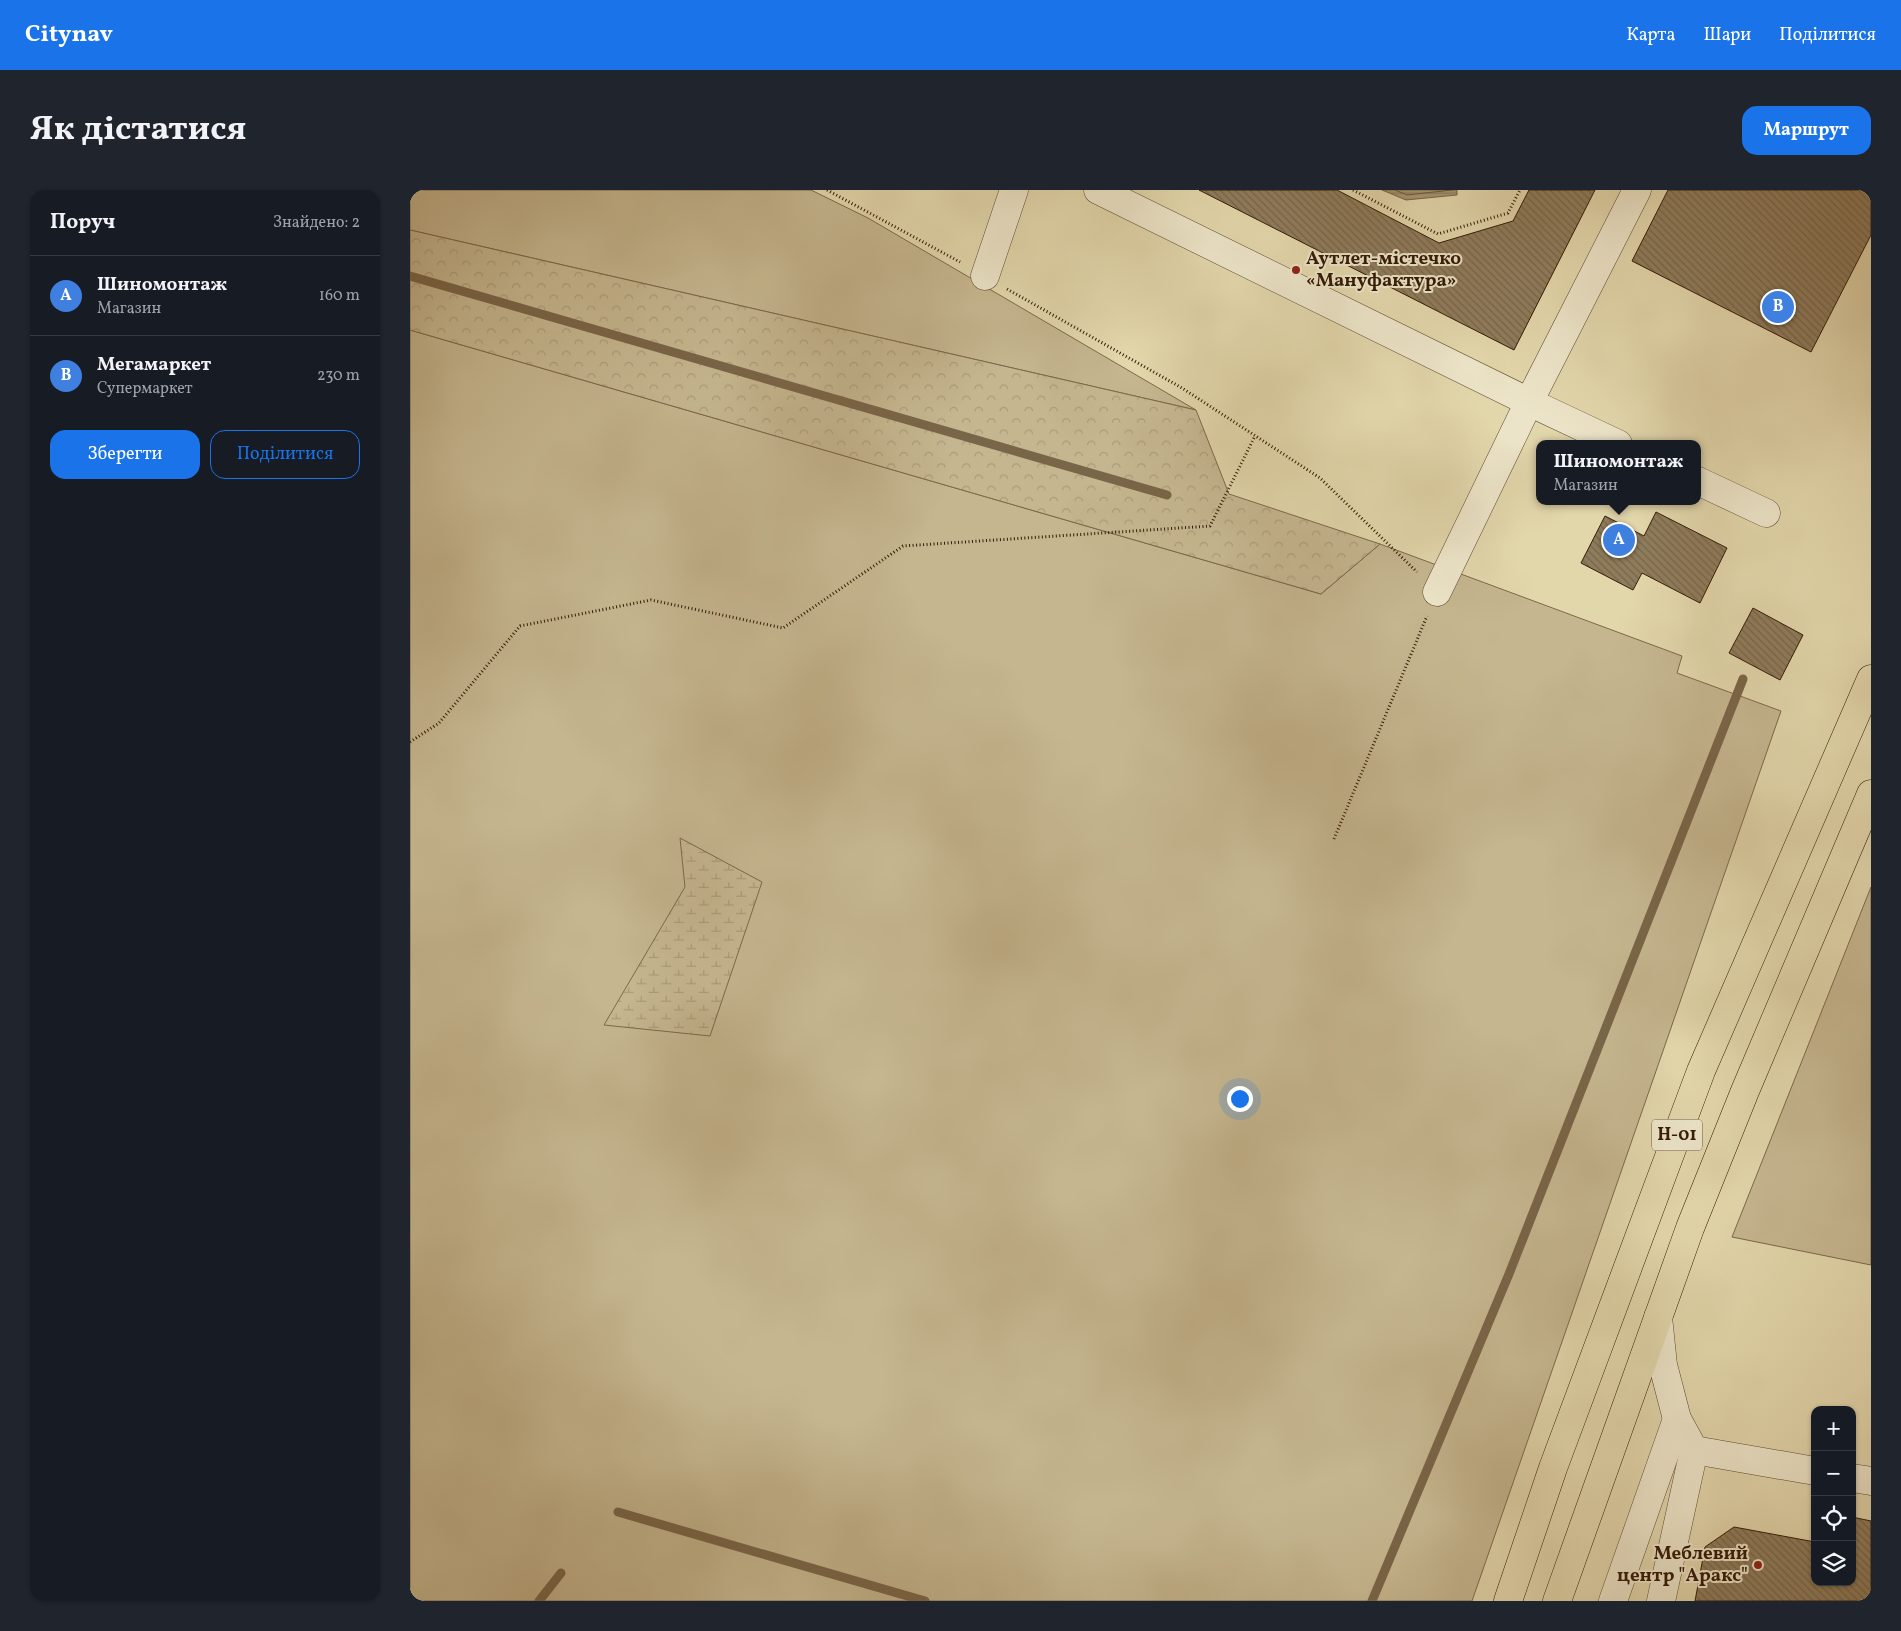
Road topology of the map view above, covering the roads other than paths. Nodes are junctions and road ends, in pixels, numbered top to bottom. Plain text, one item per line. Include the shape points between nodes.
1 (1014, 190) edge
2 (1098, 190) edge
3 (1637, 190) edge
4 (985, 276) road end
5 (1529, 402) junction
6 (1610, 440) edge
7 (1701, 482) edge
8 (1766, 513) dead end
9 (1437, 592) road end
10 (1871, 679) edge
11 (1871, 794) edge
12 (1658, 1317) junction
13 (1677, 1419) junction
14 (1694, 1450) junction
15 (1811, 1471) edge
16 (1856, 1479) edge
17 (1871, 1481) edge
18 (1508, 1601) edge
19 (1557, 1601) edge
20 (1613, 1601) edge
21 (1660, 1601) edge

1 - 4 lane
2 - 5 lane
3 - 5 lane
5 - 6 lane
5 - 9 lane
7 - 8 lane
10 - 18 main road, Н-01 via 1701,1071 1557,1459
11 - 12 main road, Н-01 via 1745,1091
12 - 13 lane via 1663,1365
12 - 19 main road, Н-01
13 - 14 lane
13 - 20 lane
14 - 15 lane
14 - 21 lane
16 - 17 lane

